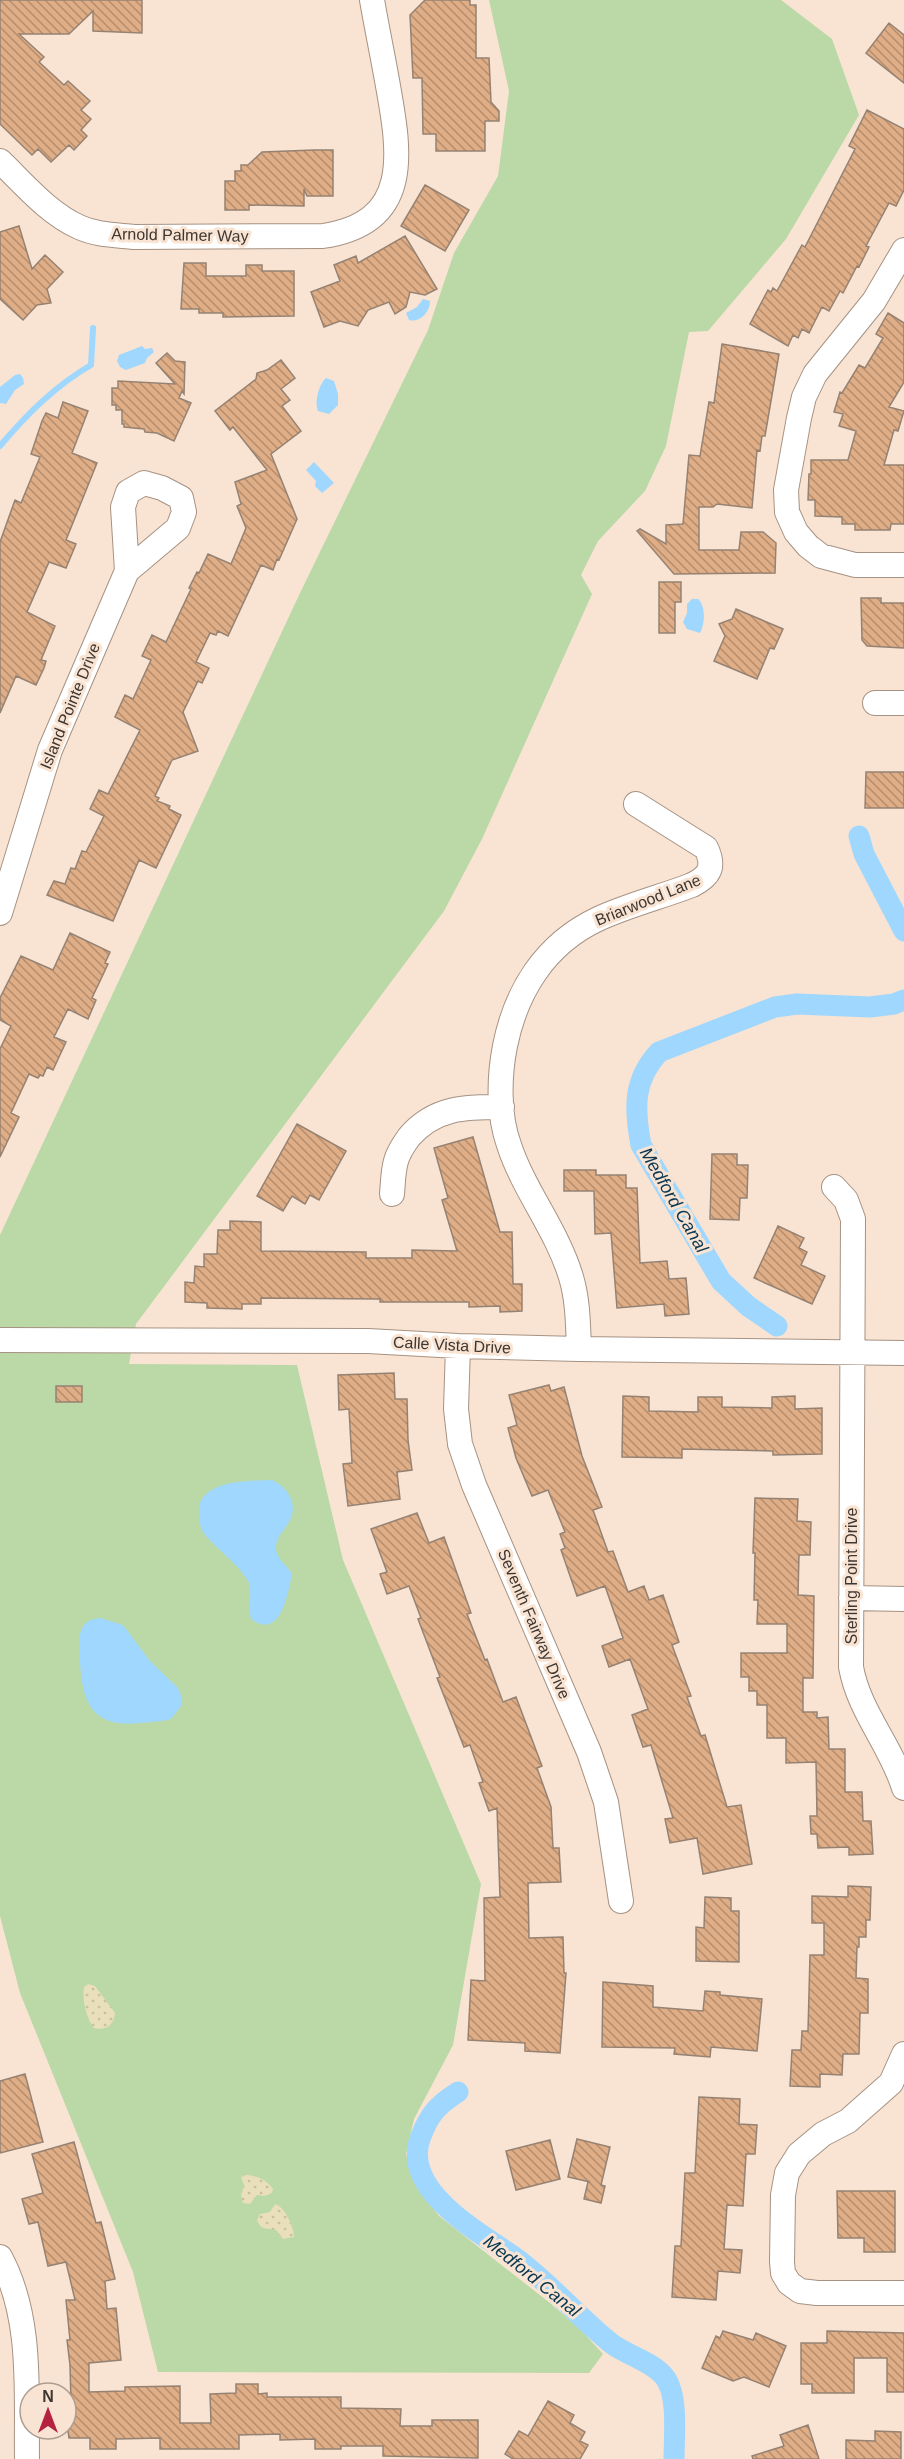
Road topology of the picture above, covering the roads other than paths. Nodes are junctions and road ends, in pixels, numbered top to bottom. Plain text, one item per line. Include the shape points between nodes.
1 (372, 0) edge
2 (0, 161) edge
3 (904, 250) edge
4 (904, 565) edge
5 (127, 571) dead end
6 (875, 703) dead end
7 (904, 703) edge
8 (636, 804) dead end
9 (0, 913) edge
10 (502, 1107) junction
11 (834, 1187) dead end
12 (392, 1194) dead end
13 (0, 1340) edge
14 (458, 1346) junction
15 (579, 1349) junction
16 (853, 1352) junction
17 (904, 1353) edge
18 (851, 1598) junction
19 (904, 1599) edge
20 (904, 1788) edge
21 (621, 1901) dead end
22 (904, 2054) edge
23 (0, 2258) edge
24 (904, 2293) edge
25 (27, 2459) edge

1 - 2 street, Arnold Palmer Way via 398,153 389,195 378,211 354,228 323,236 105,234 80,228 59,216
3 - 4 street via 874,301 815,374 804,397 786,490 787,512 796,532 821,556 855,565
5 - 9 street, Island Pointe Drive via 50,750
6 - 7 street
8 - 10 street, Briarwood Lane via 706,848 712,860 711,870 705,879 692,885 598,919 556,947 540,963 525,984 508,1030 502,1060
10 - 12 street via 468,1107 442,1113 421,1124 396,1161
10 - 15 street, Briarwood Lane via 508,1144 571,1276 577,1302
11 - 16 street, Sterling Point Drive via 846,1200 853,1219
13 - 14 street, Calle Vista Drive via 368,1341
14 - 15 street, Calle Vista Drive
14 - 21 street, Seventh Fairway Drive via 456,1409 460,1443 474,1485 589,1752 606,1802
15 - 16 street, Calle Vista Drive
16 - 17 street, Calle Vista Drive
16 - 18 street, Sterling Point Drive
18 - 19 street
18 - 20 street, Sterling Point Drive via 851,1667 855,1686
22 - 24 street via 891,2083 848,2121 823,2134 799,2154 787,2173 782,2262 789,2283 800,2291
23 - 25 street via 22,2315

